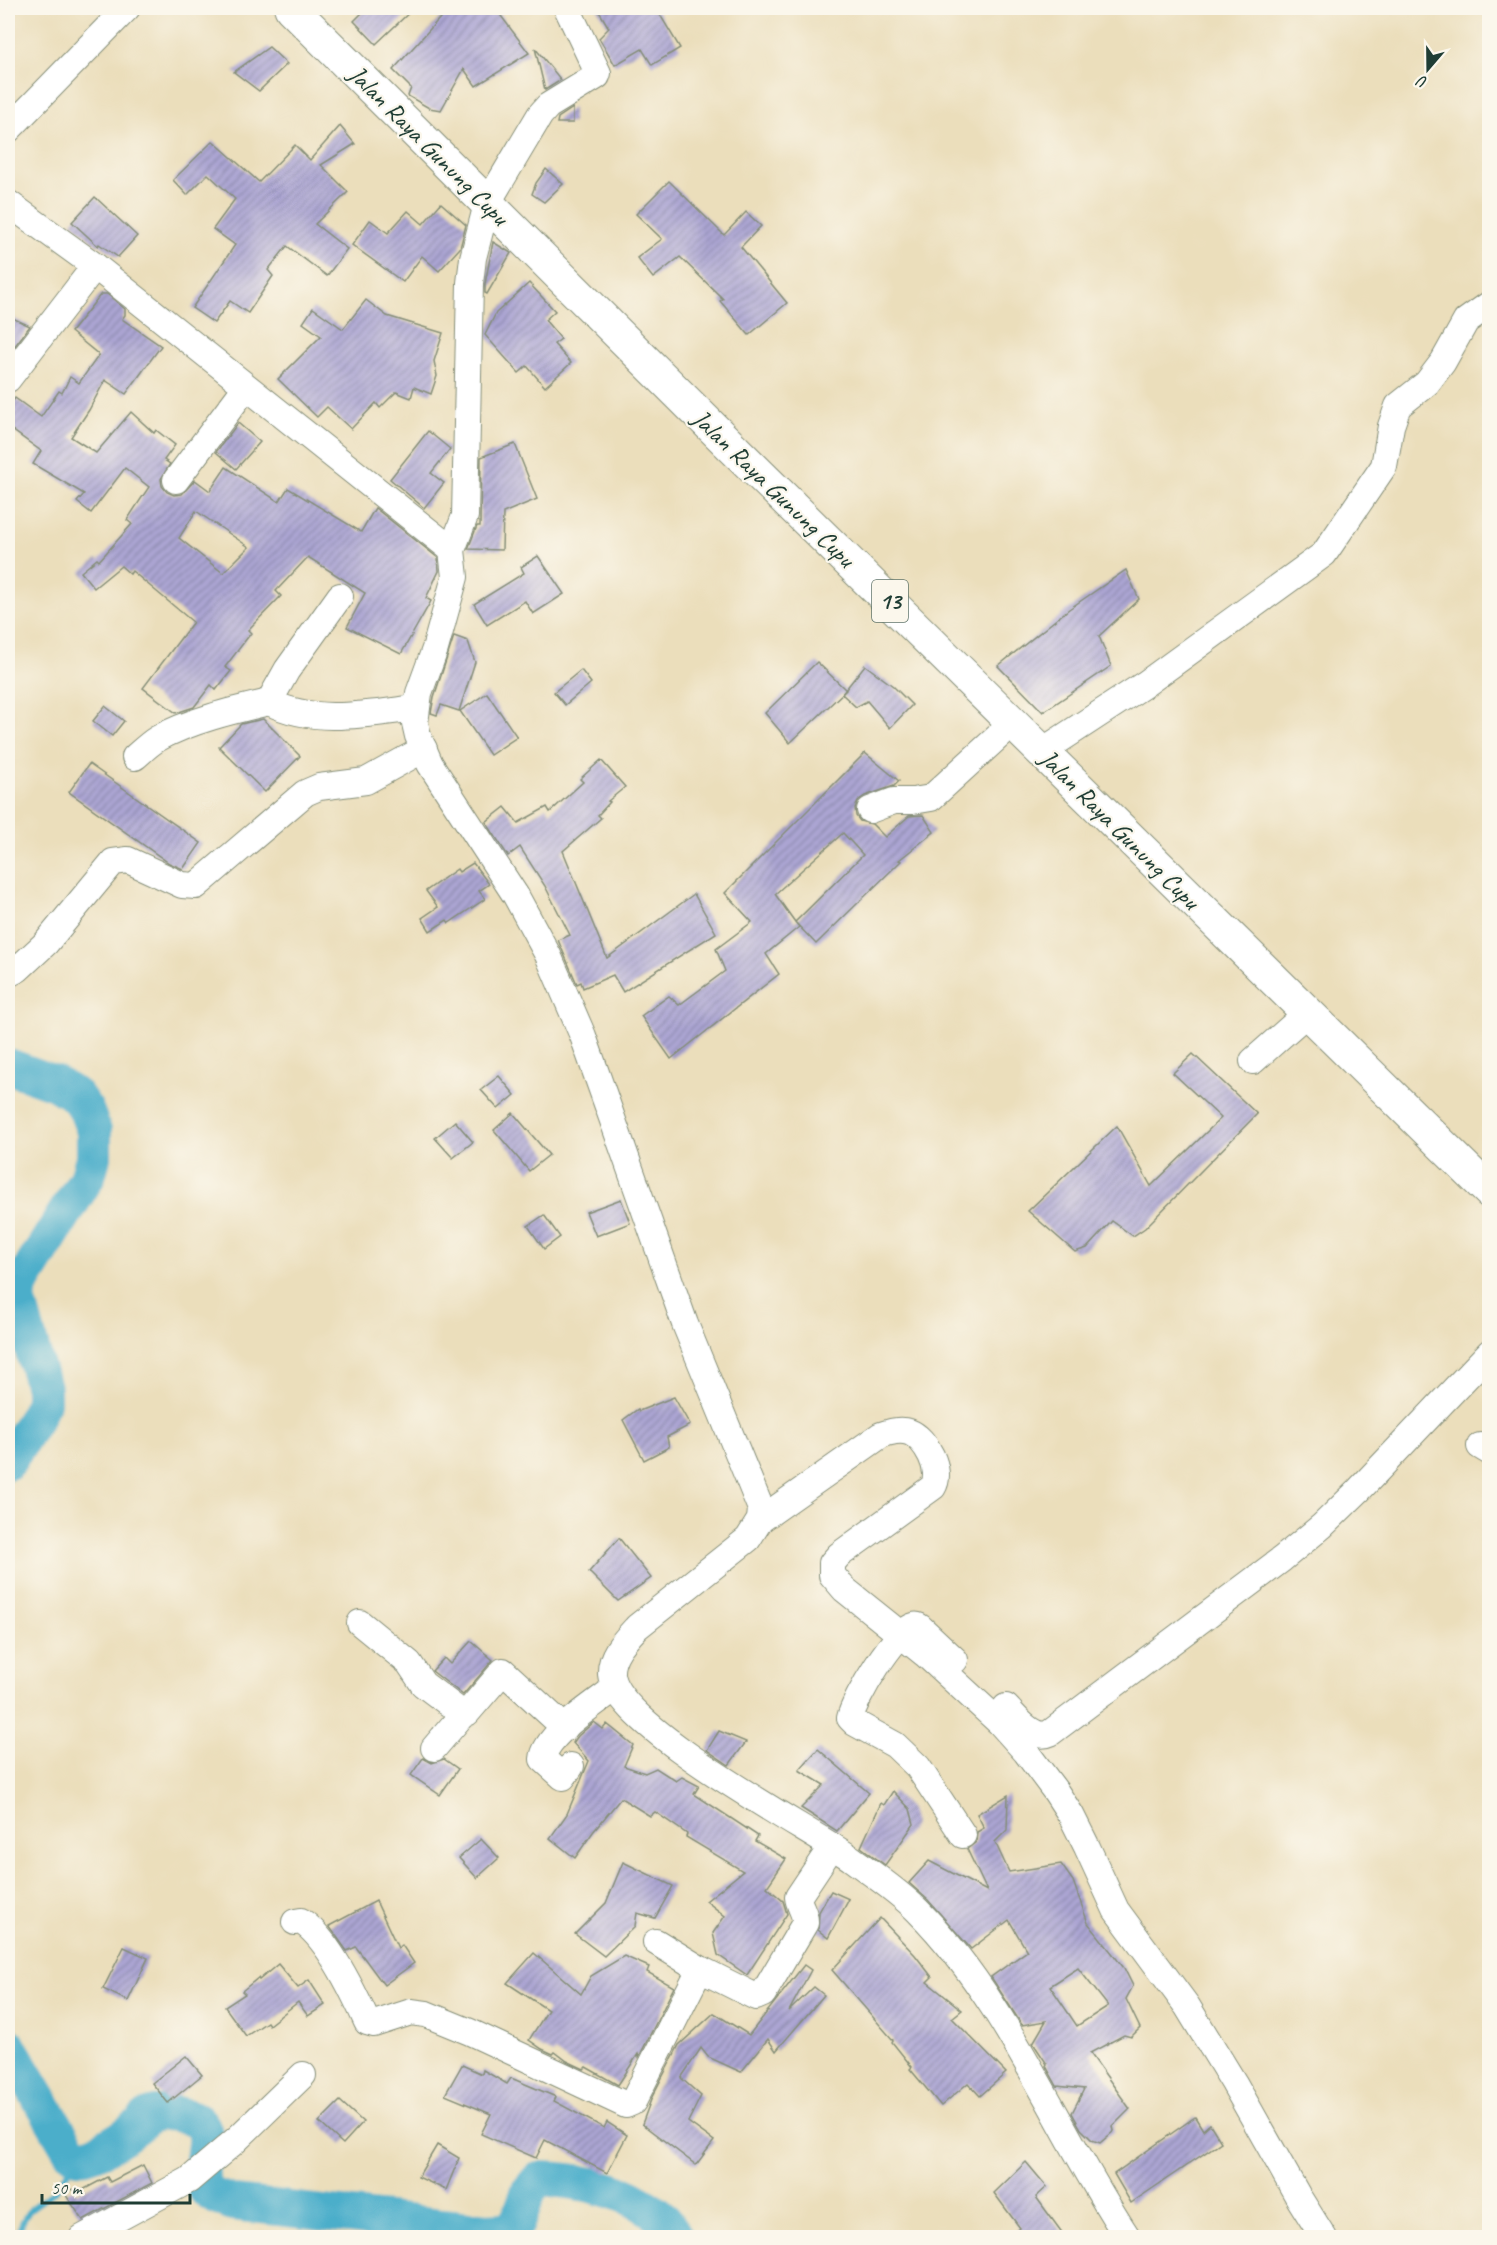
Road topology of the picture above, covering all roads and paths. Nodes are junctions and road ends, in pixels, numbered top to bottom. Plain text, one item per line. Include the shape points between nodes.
1 (127, 8) edge
2 (291, 8) edge
3 (567, 8) edge
4 (8, 130) edge
5 (8, 203) edge
6 (487, 204) junction
7 (94, 266) junction
8 (1490, 304) edge
9 (8, 379) edge
10 (246, 387) junction
11 (176, 480) dead end
12 (452, 550) junction
13 (340, 596) dead end
14 (269, 702) junction
15 (416, 708) junction
16 (1014, 722) junction
17 (424, 749) junction
18 (1041, 752) junction
19 (135, 757) dead end
20 (870, 810) dead end
21 (8, 974) edge
22 (1307, 1014) junction
23 (1253, 1061) dead end
24 (1490, 1192) edge
25 (1490, 1352) edge
26 (760, 1520) junction
27 (360, 1623) dead end
28 (905, 1632) junction
29 (615, 1688) junction
30 (463, 1714) junction
31 (565, 1728) junction
32 (435, 1748) dead end
33 (571, 1766) dead end
34 (963, 1835) dead end
35 (832, 1846) junction
36 (295, 1922) dead end
37 (656, 1942) dead end
38 (700, 1969) junction
39 (303, 2075) dead end
40 (82, 2238) edge
41 (1128, 2238) edge
42 (1324, 2238) edge

1 - 4 street
2 - 6 highway, Jalan Raya Gunung Cupu / 13
3 - 6 street via 597,68 597,76 544,111
5 - 7 street
6 - 12 street via 470,283 465,516
6 - 16 highway, Jalan Raya Gunung Cupu / 13
7 - 9 street
7 - 10 street
8 - 18 street via 1466,321 1427,383 1398,406 1384,466 1324,555 1145,684
10 - 11 street
10 - 12 street
12 - 15 street via 455,577
13 - 14 street
14 - 15 street via 287,711 318,716
14 - 19 street via 190,725 157,739
15 - 17 street via 415,723
16 - 18 highway, Jalan Raya Gunung Cupu / 13
16 - 20 street via 931,798 894,801
17 - 21 street via 366,780 311,789 196,886 182,885 128,860 113,862 46,943
17 - 26 street via 516,896 563,988 685,1324 758,1500
18 - 22 highway, Jalan Raya Gunung Cupu / 13
22 - 23 street
22 - 24 highway, Jalan Raya Gunung Cupu / 13
25 - 28 street via 1322,1526 1050,1733 1035,1733 922,1629 917,1626
26 - 28 street via 881,1435 901,1430 918,1437 936,1470 933,1487 839,1555 831,1569 844,1589
26 - 29 street via 748,1539 626,1639 611,1664
27 - 30 street via 409,1663 423,1684
28 - 34 street via 875,1668 850,1718 894,1745 918,1767
28 - 42 street via 1000,1723 1056,1792 1088,1846 1116,1910 1187,2006
29 - 31 street
29 - 35 street via 652,1727 710,1771
30 - 31 street via 503,1671
30 - 32 street
31 - 33 street via 548,1745 543,1759 563,1777
35 - 38 street via 798,1897 806,1923 763,1994 756,1997
35 - 41 street via 915,1908 937,1932 982,1992 1037,2080
36 - 38 street via 309,1926 324,1945 367,2022 374,2024 411,2012 426,2014 626,2105 633,2102
37 - 38 street
39 - 40 street via 189,2180

